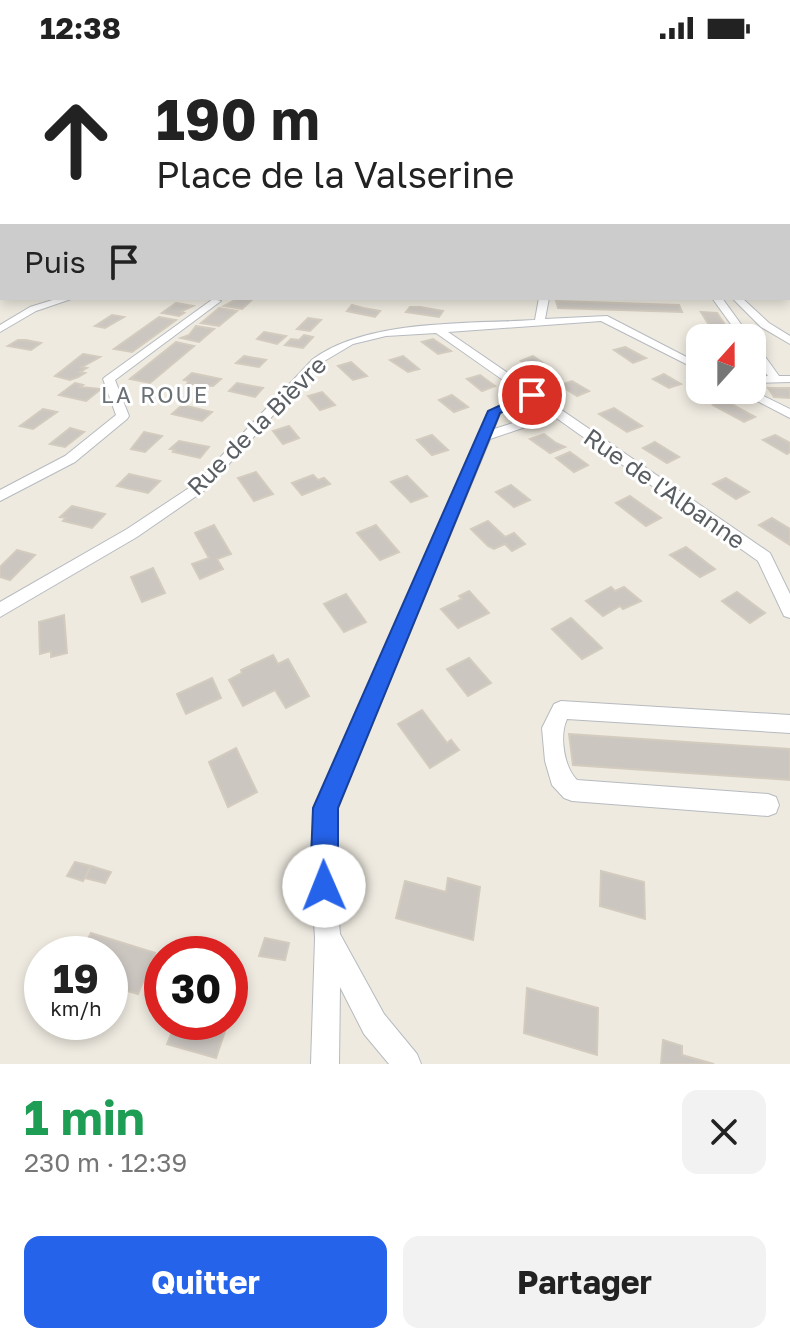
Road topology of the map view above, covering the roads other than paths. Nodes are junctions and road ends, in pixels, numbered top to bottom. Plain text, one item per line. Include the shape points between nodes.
1 (62, 300) edge
2 (544, 300) edge
3 (718, 300) edge
4 (739, 300) edge
5 (216, 301) dead end
6 (539, 322) junction
7 (736, 324) edge
8 (0, 329) edge
9 (439, 330) junction
10 (790, 341) edge
11 (686, 361) edge
12 (766, 365) edge
13 (775, 378) junction
14 (766, 379) edge
15 (790, 379) edge
16 (532, 395) junction
17 (766, 402) edge
18 (556, 413) junction
19 (790, 414) edge
20 (485, 436) junction
21 (0, 496) edge
22 (0, 610) edge
23 (790, 611) edge
24 (790, 724) edge
25 (768, 805) dead end
26 (327, 937) junction
27 (325, 1064) edge
28 (407, 1064) edge

1 - 8 street via 33,309
2 - 6 street
3 - 7 street
4 - 10 street
5 - 21 street via 109,379 123,416 70,459
6 - 9 street, Rue de la Bièvre
6 - 11 street, Rue de la Bièvre via 603,318
9 - 16 street, Rue de l'Albanne
9 - 22 street, Rue de la Bièvre via 372,335 330,350 200,487
12 - 13 street
13 - 14 street
13 - 15 street
16 - 18 street, Rue de l'Albanne
16 - 20 street via 495,411
17 - 19 street
18 - 20 street
18 - 23 street, Rue de l'Albanne via 764,557
20 - 26 street via 326,808 322,860
24 - 25 street via 561,710 552,728 560,778 572,790
26 - 27 street
26 - 28 street via 374,1024

